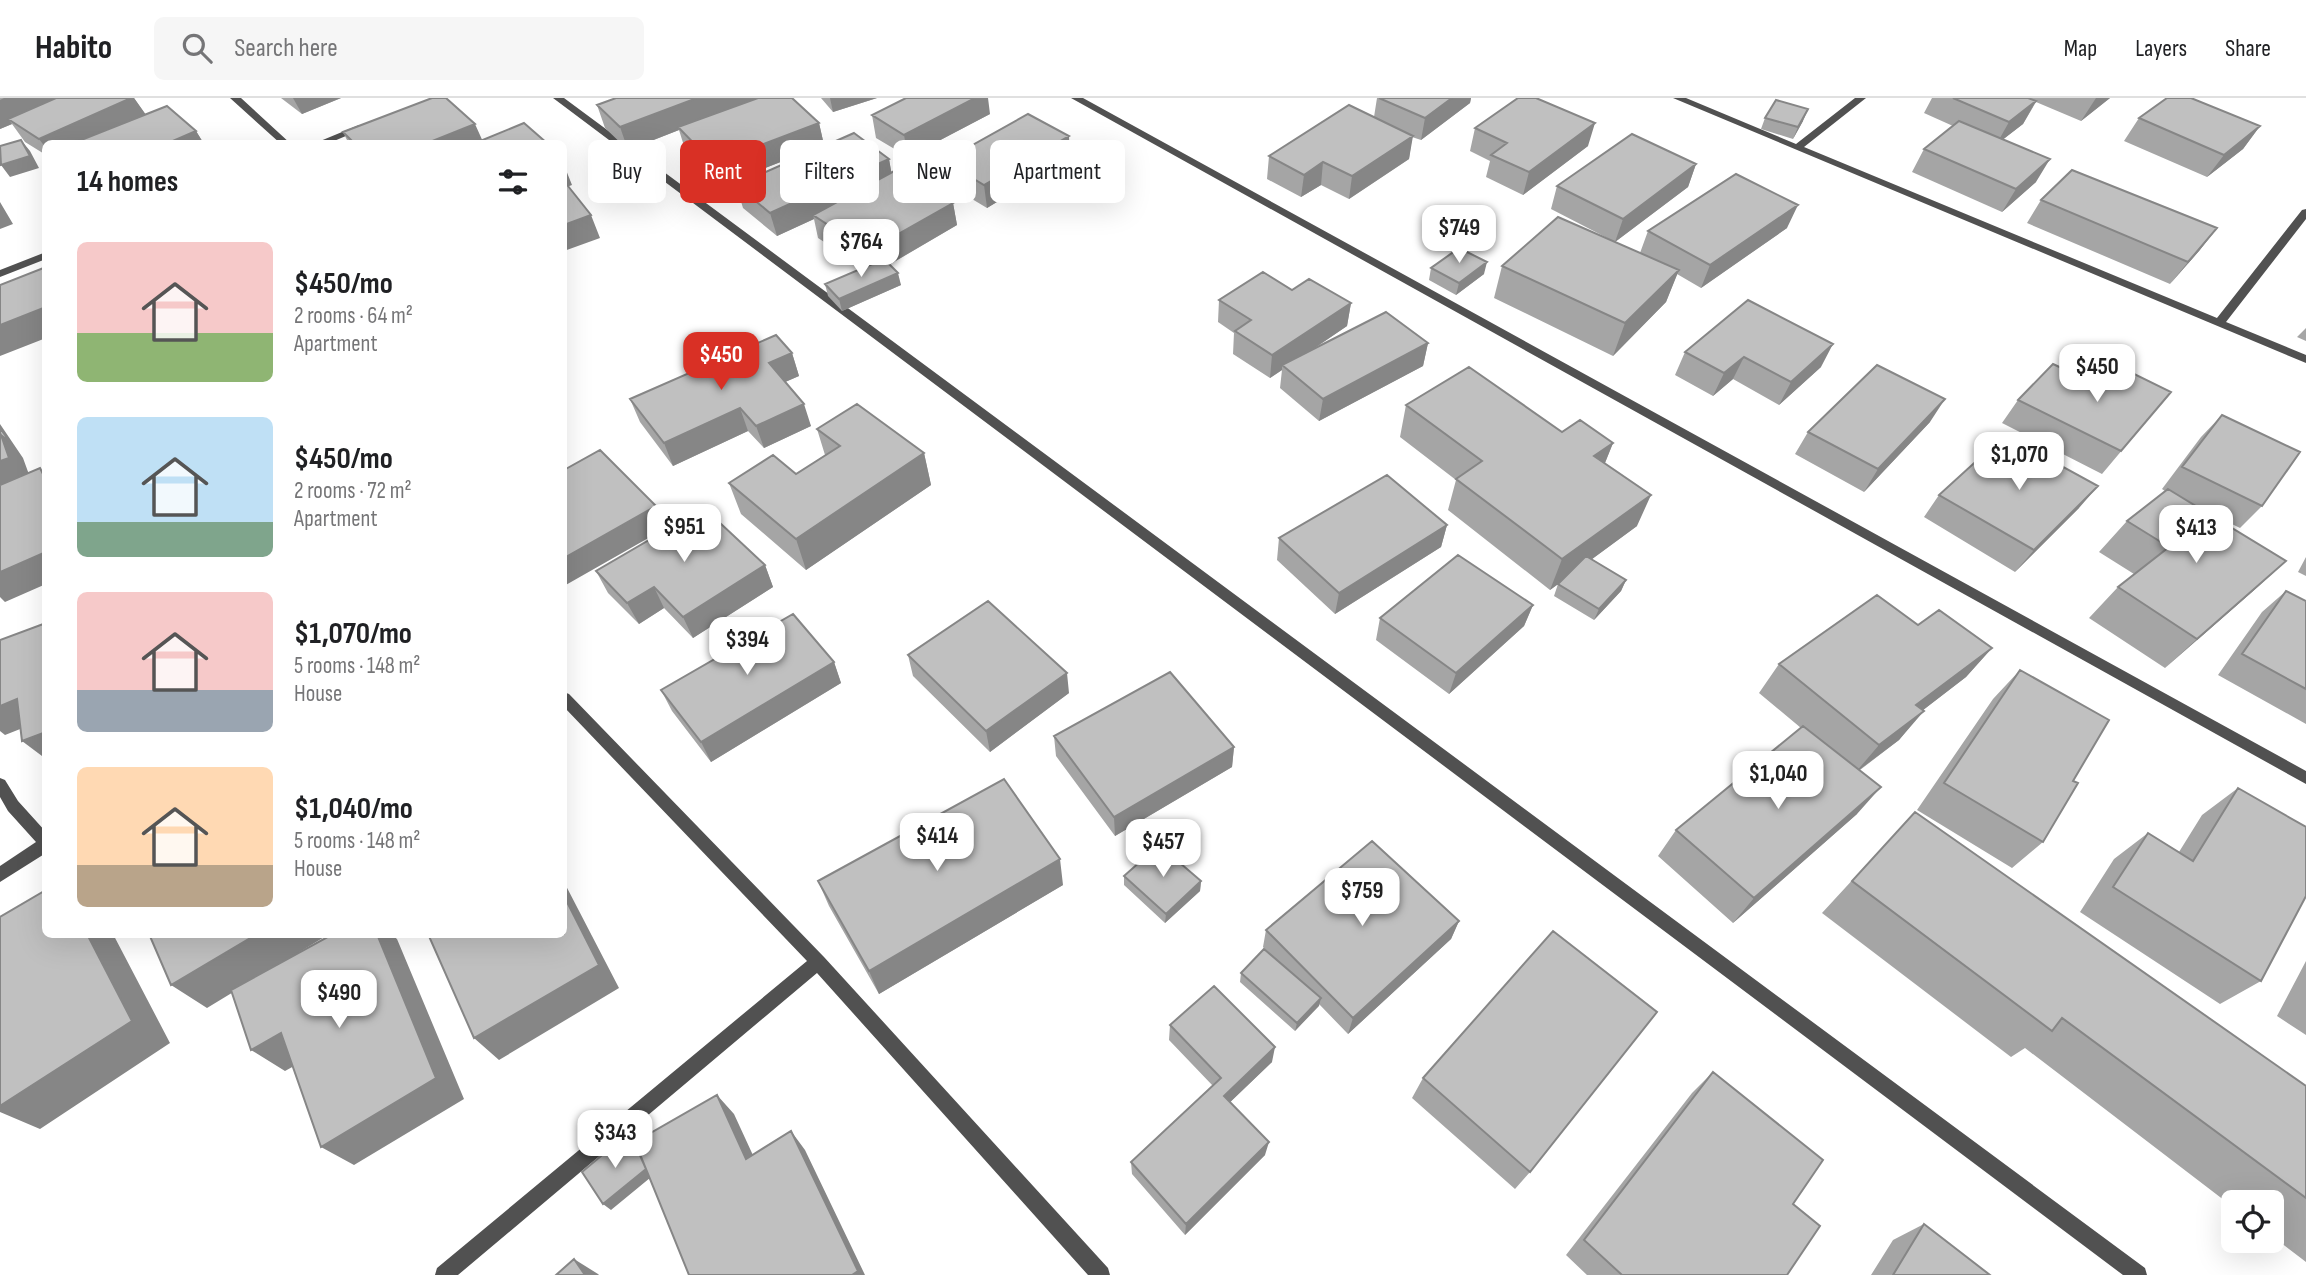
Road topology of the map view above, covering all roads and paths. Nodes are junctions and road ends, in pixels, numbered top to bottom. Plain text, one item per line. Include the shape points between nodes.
1 (235, 98) edge
2 (558, 98) edge
3 (1076, 98) edge
4 (1678, 98) edge
5 (1861, 98) edge
6 (378, 121) edge
7 (282, 140) edge
8 (328, 140) edge
9 (1797, 148) junction
10 (2306, 212) edge
11 (42, 257) edge
12 (0, 274) edge
13 (2220, 322) junction
14 (2306, 359) edge
15 (567, 701) edge
16 (2306, 778) edge
17 (0, 784) edge
18 (42, 839) edge
19 (42, 847) edge
20 (0, 874) edge
21 (818, 962) junction
22 (444, 1275) edge
23 (1101, 1275) edge
24 (2138, 1275) edge

1 - 7 street
2 - 24 street
3 - 16 street
4 - 9 street
5 - 9 street
6 - 8 street
9 - 13 street
10 - 13 street
11 - 12 street
13 - 14 street
15 - 21 street
17 - 18 street
19 - 20 street
21 - 22 street
21 - 23 street

